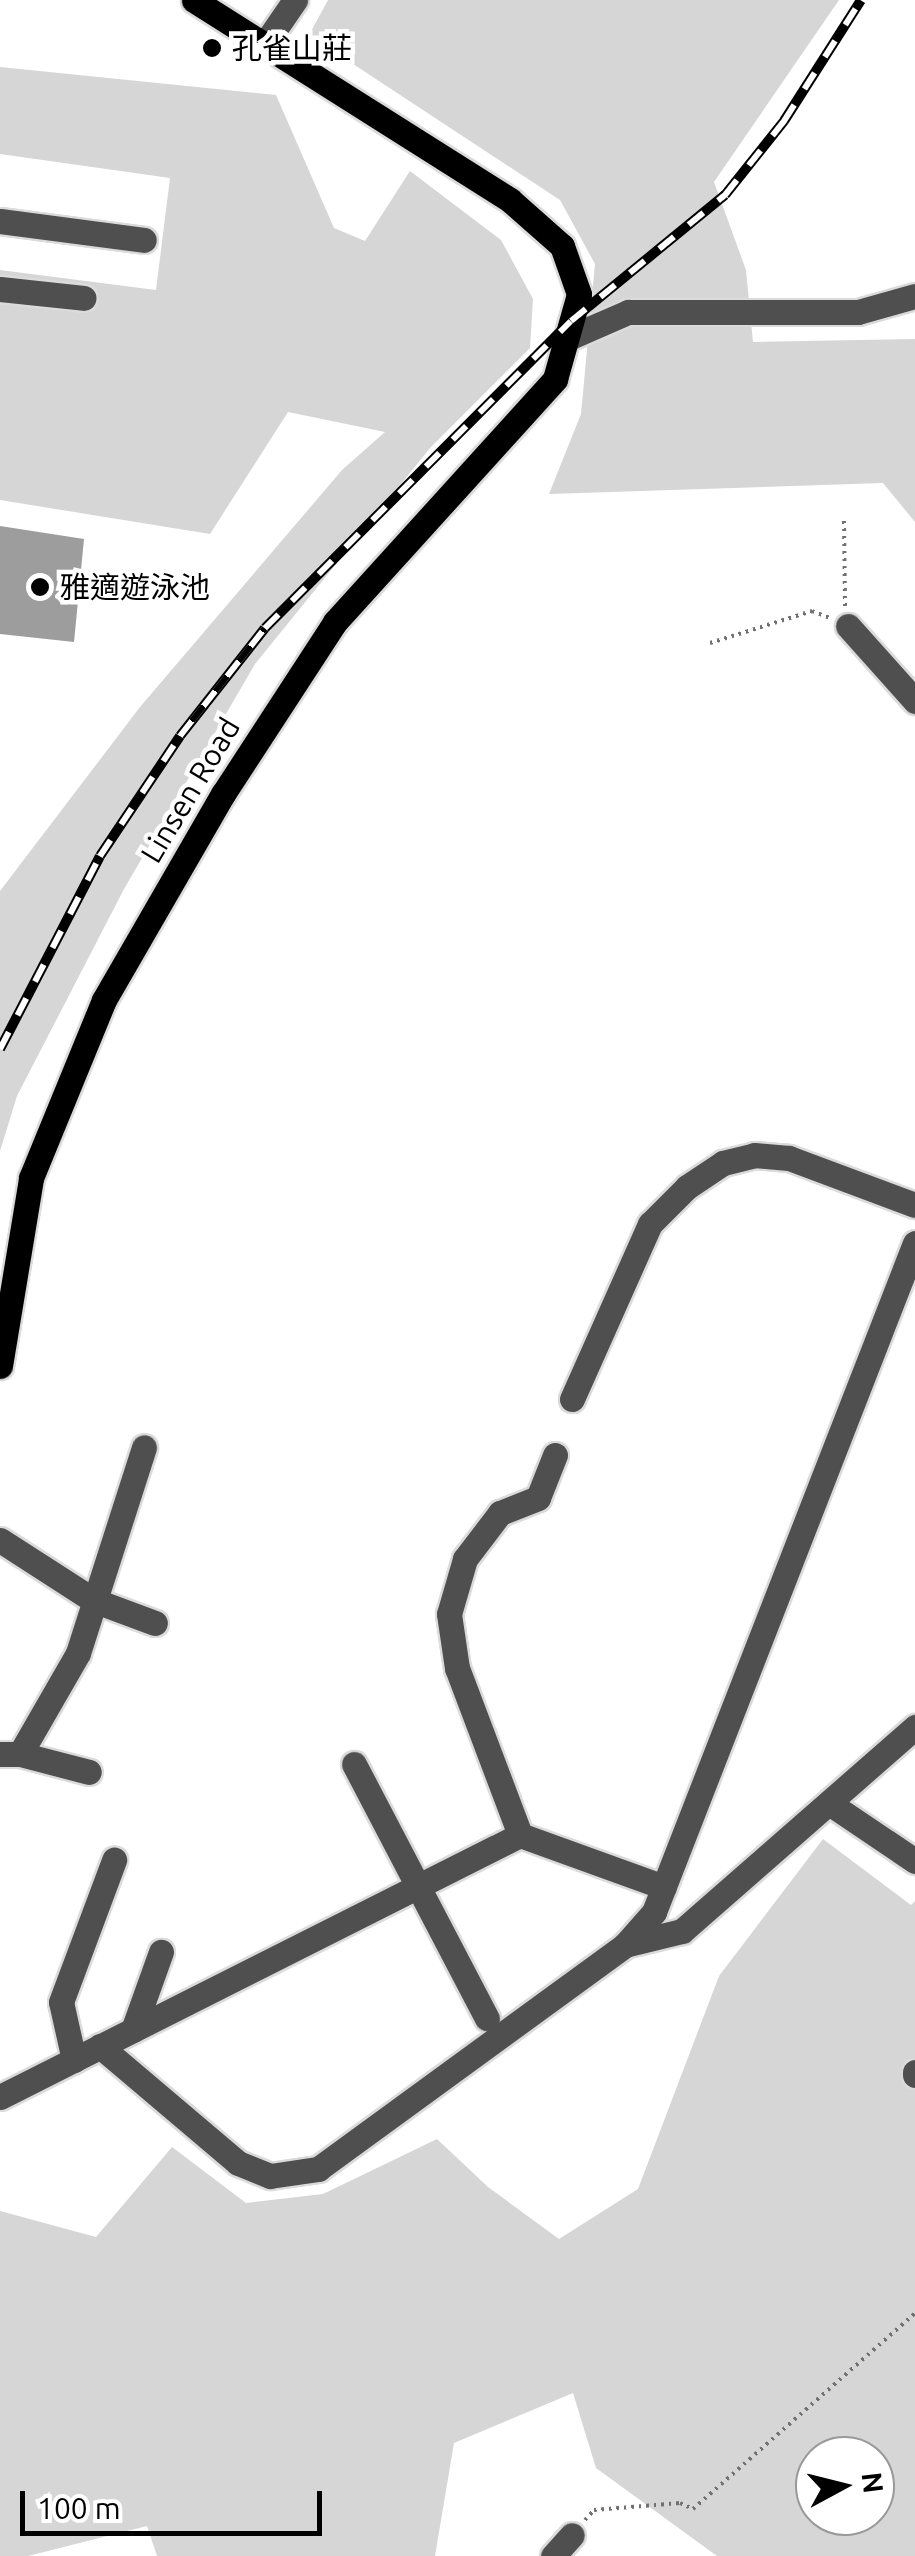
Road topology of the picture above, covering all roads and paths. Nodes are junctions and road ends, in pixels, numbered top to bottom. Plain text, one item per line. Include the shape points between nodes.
1 (194, 0) edge
2 (295, 0) edge
3 (264, 44) junction
4 (0, 222) edge
5 (144, 240) dead end
6 (0, 289) edge
7 (915, 296) edge
8 (84, 298) dead end
9 (568, 330) junction
10 (844, 522) dead end
11 (848, 626) junction
12 (710, 644) dead end
13 (915, 701) edge
14 (915, 1205) edge
15 (915, 1243) edge
16 (0, 1366) edge
17 (572, 1399) dead end
18 (144, 1447) dead end
19 (555, 1455) dead end
20 (0, 1540) edge
21 (94, 1600) junction
22 (155, 1624) dead end
23 (915, 1728) edge
24 (10, 1754) edge
25 (354, 1764) dead end
26 (89, 1772) dead end
27 (829, 1802) junction
28 (520, 1834) junction
29 (114, 1860) dead end
30 (915, 1861) edge
31 (416, 1887) junction
32 (664, 1887) junction
33 (625, 1945) junction
34 (161, 1952) dead end
35 (486, 2018) dead end
36 (133, 2030) junction
37 (100, 2046) junction
38 (74, 2060) junction
39 (0, 2097) edge
40 (915, 2313) edge
41 (572, 2535) joint
42 (554, 2556) edge

1 - 3 main road, Linsen Road
2 - 3 street
3 - 9 main road, Linsen Road via 510,200 562,246 579,294
4 - 5 street
6 - 8 street
7 - 9 street via 858,312 628,312
9 - 16 main road, Linsen Road via 555,380 335,622 223,794 104,1000 31,1178
10 - 11 path via 840,578
11 - 12 path via 812,611
11 - 13 street
14 - 17 street via 790,1158 754,1155 723,1163 686,1186 650,1224
15 - 32 street
18 - 21 street
19 - 28 street via 538,1498 500,1514 465,1559 449,1614 457,1668
20 - 21 street
21 - 22 street
21 - 24 street via 78,1652
23 - 27 street
24 - 26 street
25 - 31 street
27 - 30 street
27 - 33 street via 682,1931
28 - 31 street
28 - 32 street
29 - 38 street via 61,2002
31 - 35 street
31 - 36 street
32 - 33 street via 654,1912
33 - 37 street via 318,2168 270,2176 238,2163
34 - 36 street
36 - 37 street
37 - 38 street
38 - 39 street
40 - 41 path via 693,2509 680,2503 594,2510
41 - 42 street

